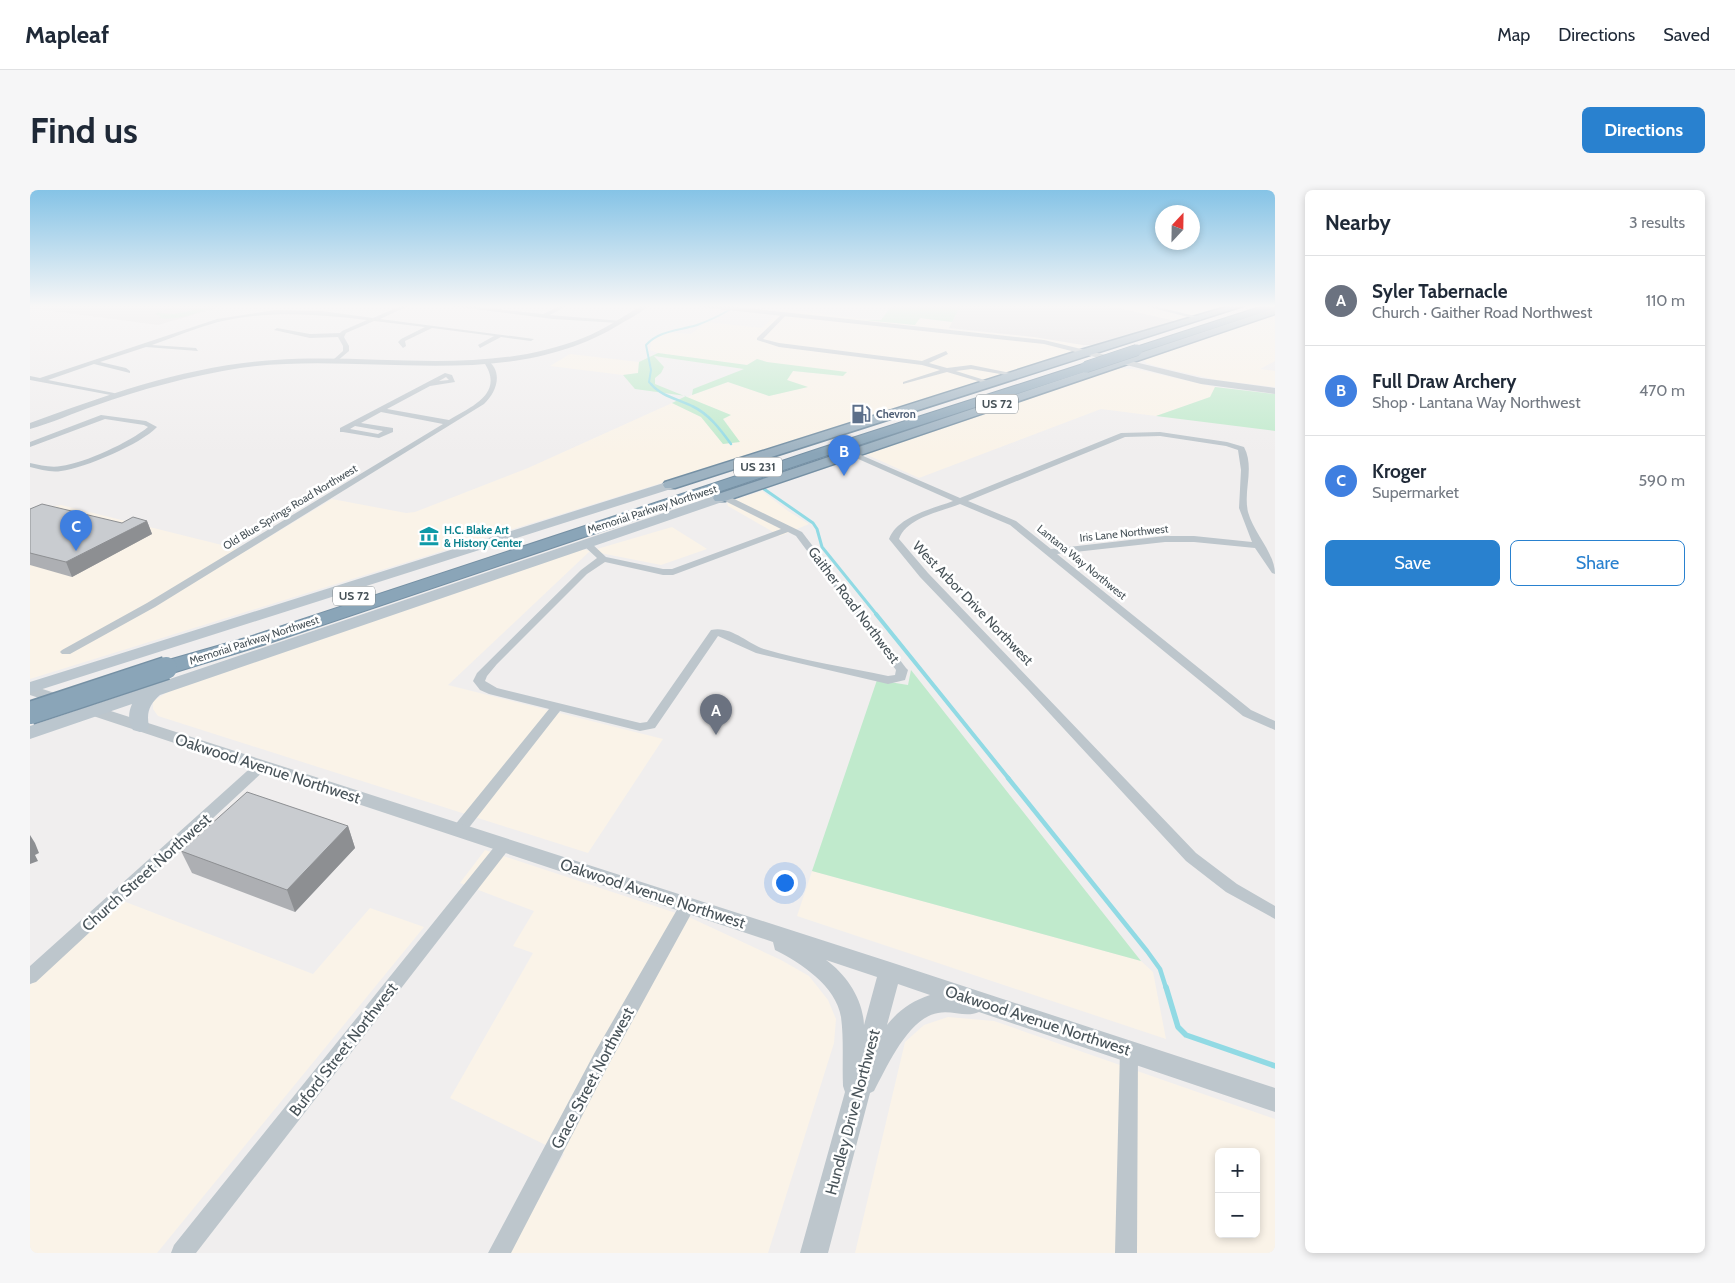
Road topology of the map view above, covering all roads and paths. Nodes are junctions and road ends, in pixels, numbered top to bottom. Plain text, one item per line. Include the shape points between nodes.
1 (116, 355) edge
2 (341, 355) edge
3 (532, 355) edge
4 (852, 355) edge
5 (942, 355) edge
6 (1078, 355) edge
7 (1101, 355) edge
8 (1105, 355) edge
9 (1123, 355) edge
10 (1149, 355) edge
11 (336, 360) junction
12 (486, 361) junction
13 (1059, 361) junction
14 (94, 362) junction
15 (1127, 362) junction
16 (923, 363) junction
17 (1086, 367) junction
18 (947, 370) junction
19 (128, 372) dead end
20 (1018, 375) junction
21 (30, 378) edge
22 (41, 380) junction
23 (905, 383) dead end
24 (991, 383) junction
25 (429, 384) dead end
26 (1275, 391) edge
27 (114, 395) junction
28 (966, 399) junction
29 (379, 410) junction
30 (887, 416) junction
31 (452, 423) junction
32 (354, 424) junction
33 (30, 426) edge
34 (30, 445) edge
35 (852, 454) junction
36 (30, 465) edge
37 (670, 486) junction
38 (722, 497) junction
39 (961, 500) junction
40 (788, 529) junction
41 (549, 538) junction
42 (587, 544) junction
43 (1260, 546) junction
44 (1050, 552) junction
45 (603, 559) junction
46 (1275, 571) edge
47 (66, 652) dead end
48 (163, 657) junction
49 (196, 675) junction
50 (30, 689) edge
51 (156, 689) junction
52 (30, 700) edge
53 (557, 707) junction
54 (92, 711) junction
55 (30, 713) edge
56 (140, 726) junction
57 (1275, 726) edge
58 (30, 733) edge
59 (261, 766) junction
60 (459, 830) junction
61 (504, 845) junction
62 (688, 905) junction
63 (1275, 913) edge
64 (724, 916) junction
65 (890, 971) junction
66 (30, 977) edge
67 (1010, 1010) junction
68 (1129, 1050) junction
69 (855, 1100) junction
70 (1275, 1100) edge
71 (182, 1253) edge
72 (499, 1253) edge
73 (814, 1253) edge
74 (1126, 1253) edge

1 - 14 street
2 - 11 street
3 - 12 street
4 - 16 street
5 - 16 street
6 - 13 highway, US 72
7 - 15 street
8 - 17 highway, Memorial Parkway Northwest / US 231
9 - 17 highway, Memorial Parkway Northwest / US 231, bridge
10 - 15 highway, US 72
11 - 12 street
11 - 27 street via 287,361 218,369
12 - 31 street, Old Blue Springs Road Northwest via 495,374 492,393
13 - 17 highway via 1098,366
13 - 20 highway, US 72
14 - 19 street
14 - 22 street
15 - 17 highway, US 72
15 - 26 street via 1201,381
16 - 18 street
17 - 28 highway, Memorial Parkway Northwest / US 231
17 - 35 highway, US 72
17 - 41 highway, Memorial Parkway Northwest / US 231
18 - 20 street via 978,367
18 - 23 street
18 - 24 street
20 - 24 highway, US 72
21 - 22 street
22 - 27 street
24 - 30 highway, US 72
25 - 29 street
27 - 33 street
28 - 30 highway
28 - 41 highway, Memorial Parkway Northwest / US 231
29 - 31 street
29 - 32 street
30 - 37 highway, US 72
31 - 47 street, Old Blue Springs Road Northwest via 125,620
32 - 32 street via 381,428 390,430 379,436 342,430
34 - 36 street via 104,417 146,423 153,428 125,444 68,468 53,470
35 - 38 highway, US 72
35 - 39 street, Lantana Way Northwest
37 - 41 highway, US 72
37 - 48 main road
38 - 40 street, Gaither Road Northwest
38 - 41 highway, US 72
38 - 42 main road
39 - 43 street, West Arbor Drive Northwest via 1124,435 1160,434 1232,445 1243,452 1243,506 1249,527
39 - 44 street, Lantana Way Northwest via 1013,523
39 - 63 street, West Arbor Drive Northwest via 900,527 894,534 899,547 1191,857 1246,899
40 - 45 street via 673,572
40 - 53 street, Gaither Road Northwest via 799,534 816,554 902,670 900,678 888,680 787,657 746,645 724,632 715,632 651,725 628,725
41 - 48 highway, Memorial Parkway Northwest / US 72 via 256,641
42 - 45 street
42 - 49 main road
43 - 44 street, Iris Lane Northwest via 1165,539
43 - 46 street
44 - 57 street, Lantana Way Northwest via 1247,713
45 - 53 street, Gaither Road Northwest via 584,572 481,674 479,681 493,691
48 - 49 main road via 119,669 114,677 136,685
48 - 50 main road
48 - 52 highway, Memorial Parkway Northwest / US 72
48 - 55 highway, Memorial Parkway Northwest / US 72, bridge
49 - 51 main road
50 - 54 street, Oakwood Avenue Northwest
51 - 54 main road
51 - 56 main road via 139,706
53 - 60 street
54 - 56 street, Oakwood Avenue Northwest
54 - 58 main road
56 - 59 street, Oakwood Avenue Northwest
59 - 60 street, Oakwood Avenue Northwest
59 - 66 street, Church Street Northwest
60 - 61 street, Oakwood Avenue Northwest
61 - 62 street, Oakwood Avenue Northwest
61 - 71 street, Buford Street Northwest
62 - 64 street, Oakwood Avenue Northwest
62 - 72 street, Grace Street Northwest
64 - 65 street, Oakwood Avenue Northwest
64 - 69 street via 797,951 823,970 842,992 852,1016
65 - 67 street, Oakwood Avenue Northwest
65 - 69 street, Hundley Drive Northwest
67 - 68 street, Oakwood Avenue Northwest
67 - 69 street via 936,1003 919,1010 900,1026
68 - 70 street, Oakwood Avenue Northwest
68 - 74 street
69 - 73 street, Hundley Drive Northwest

